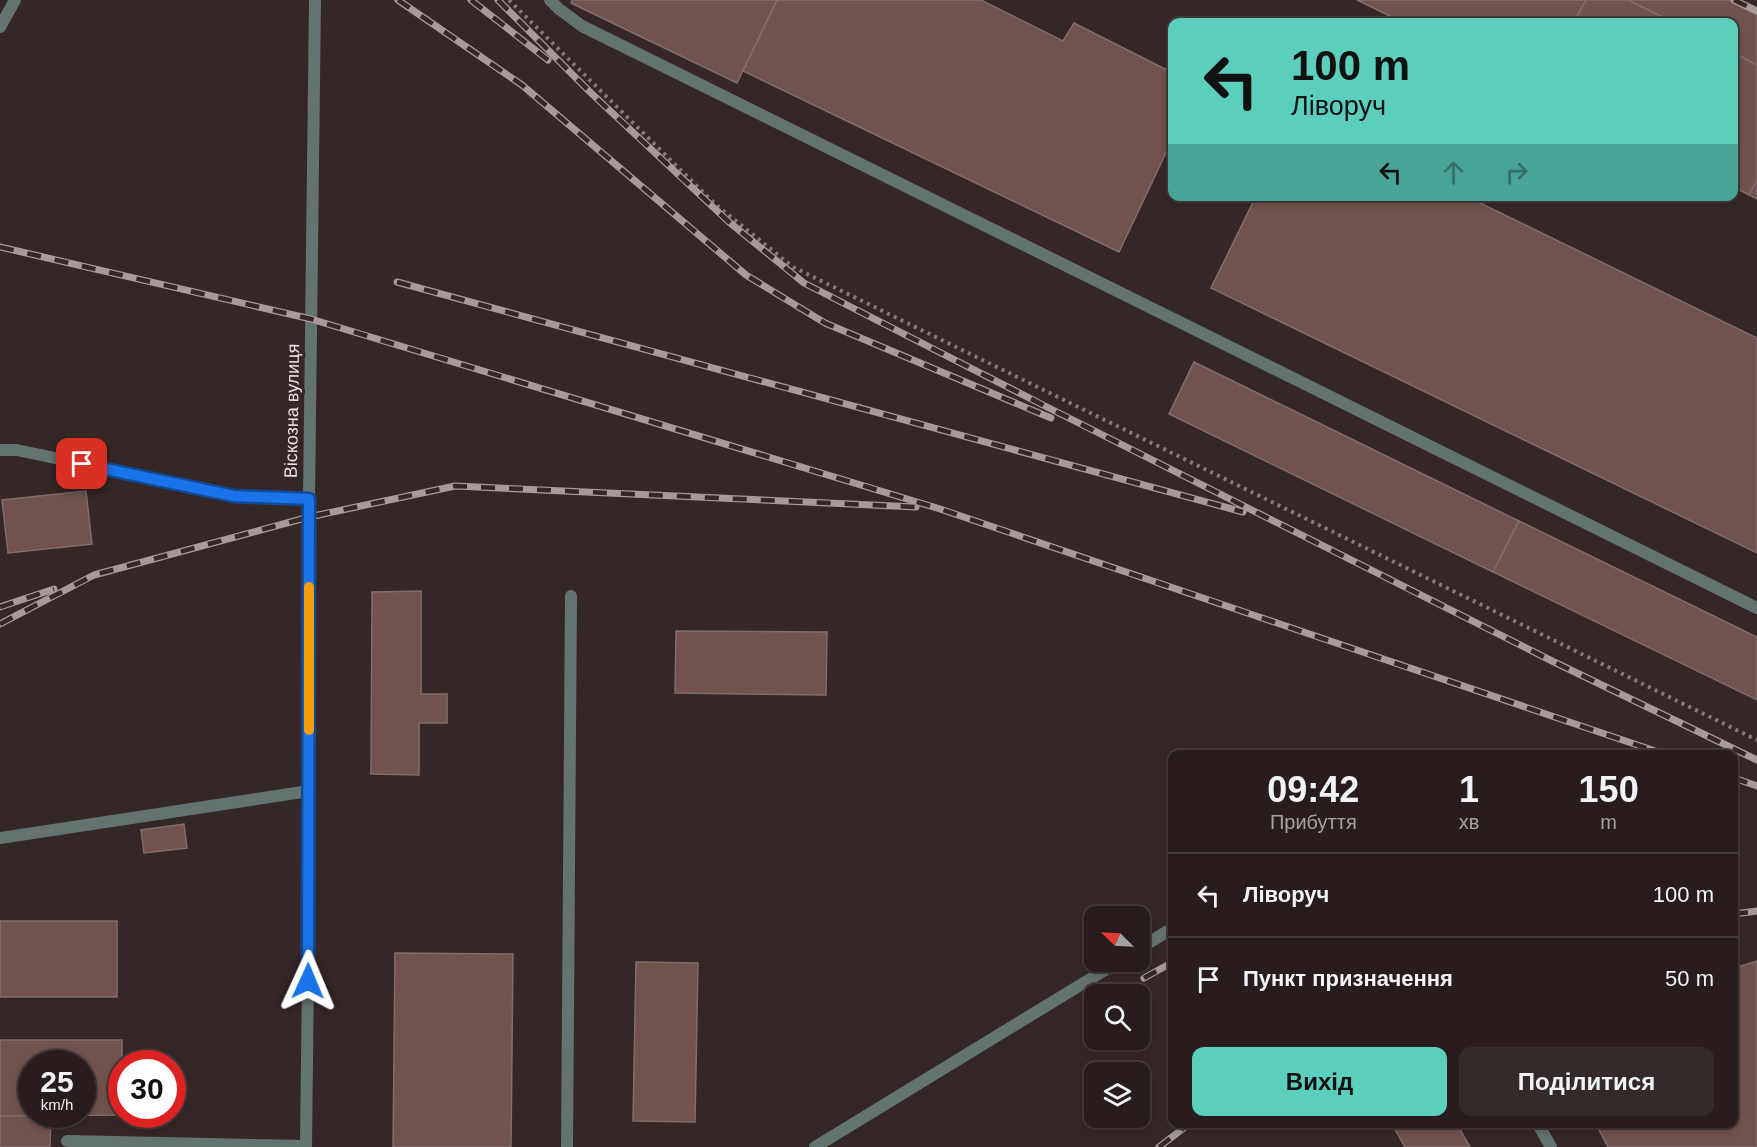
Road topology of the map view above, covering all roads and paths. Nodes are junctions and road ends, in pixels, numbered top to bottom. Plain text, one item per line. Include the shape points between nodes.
1 (15, 0) edge
2 (315, 0) edge
3 (509, 0) edge
4 (550, 0) edge
5 (0, 27) edge
6 (0, 450) edge
7 (309, 499) junction
8 (571, 596) dead end
9 (1757, 608) edge
10 (1757, 740) edge
11 (309, 791) junction
12 (0, 838) edge
13 (1168, 931) edge
14 (1150, 942) edge
15 (1102, 972) edge
16 (1540, 1128) edge
17 (68, 1141) dead end
18 (306, 1146) edge
19 (567, 1147) edge
20 (815, 1147) edge
21 (1551, 1147) edge

1 - 5 street
2 - 7 street, Віскозна вулиця
3 - 10 path via 715,204 794,267
4 - 9 street via 592,31
6 - 7 street via 16,450 234,496
7 - 11 street, Віскозна вулиця
8 - 19 street
11 - 12 street
11 - 18 street, Віскозна вулиця
13 - 14 street
15 - 20 street
16 - 21 street
17 - 18 street

